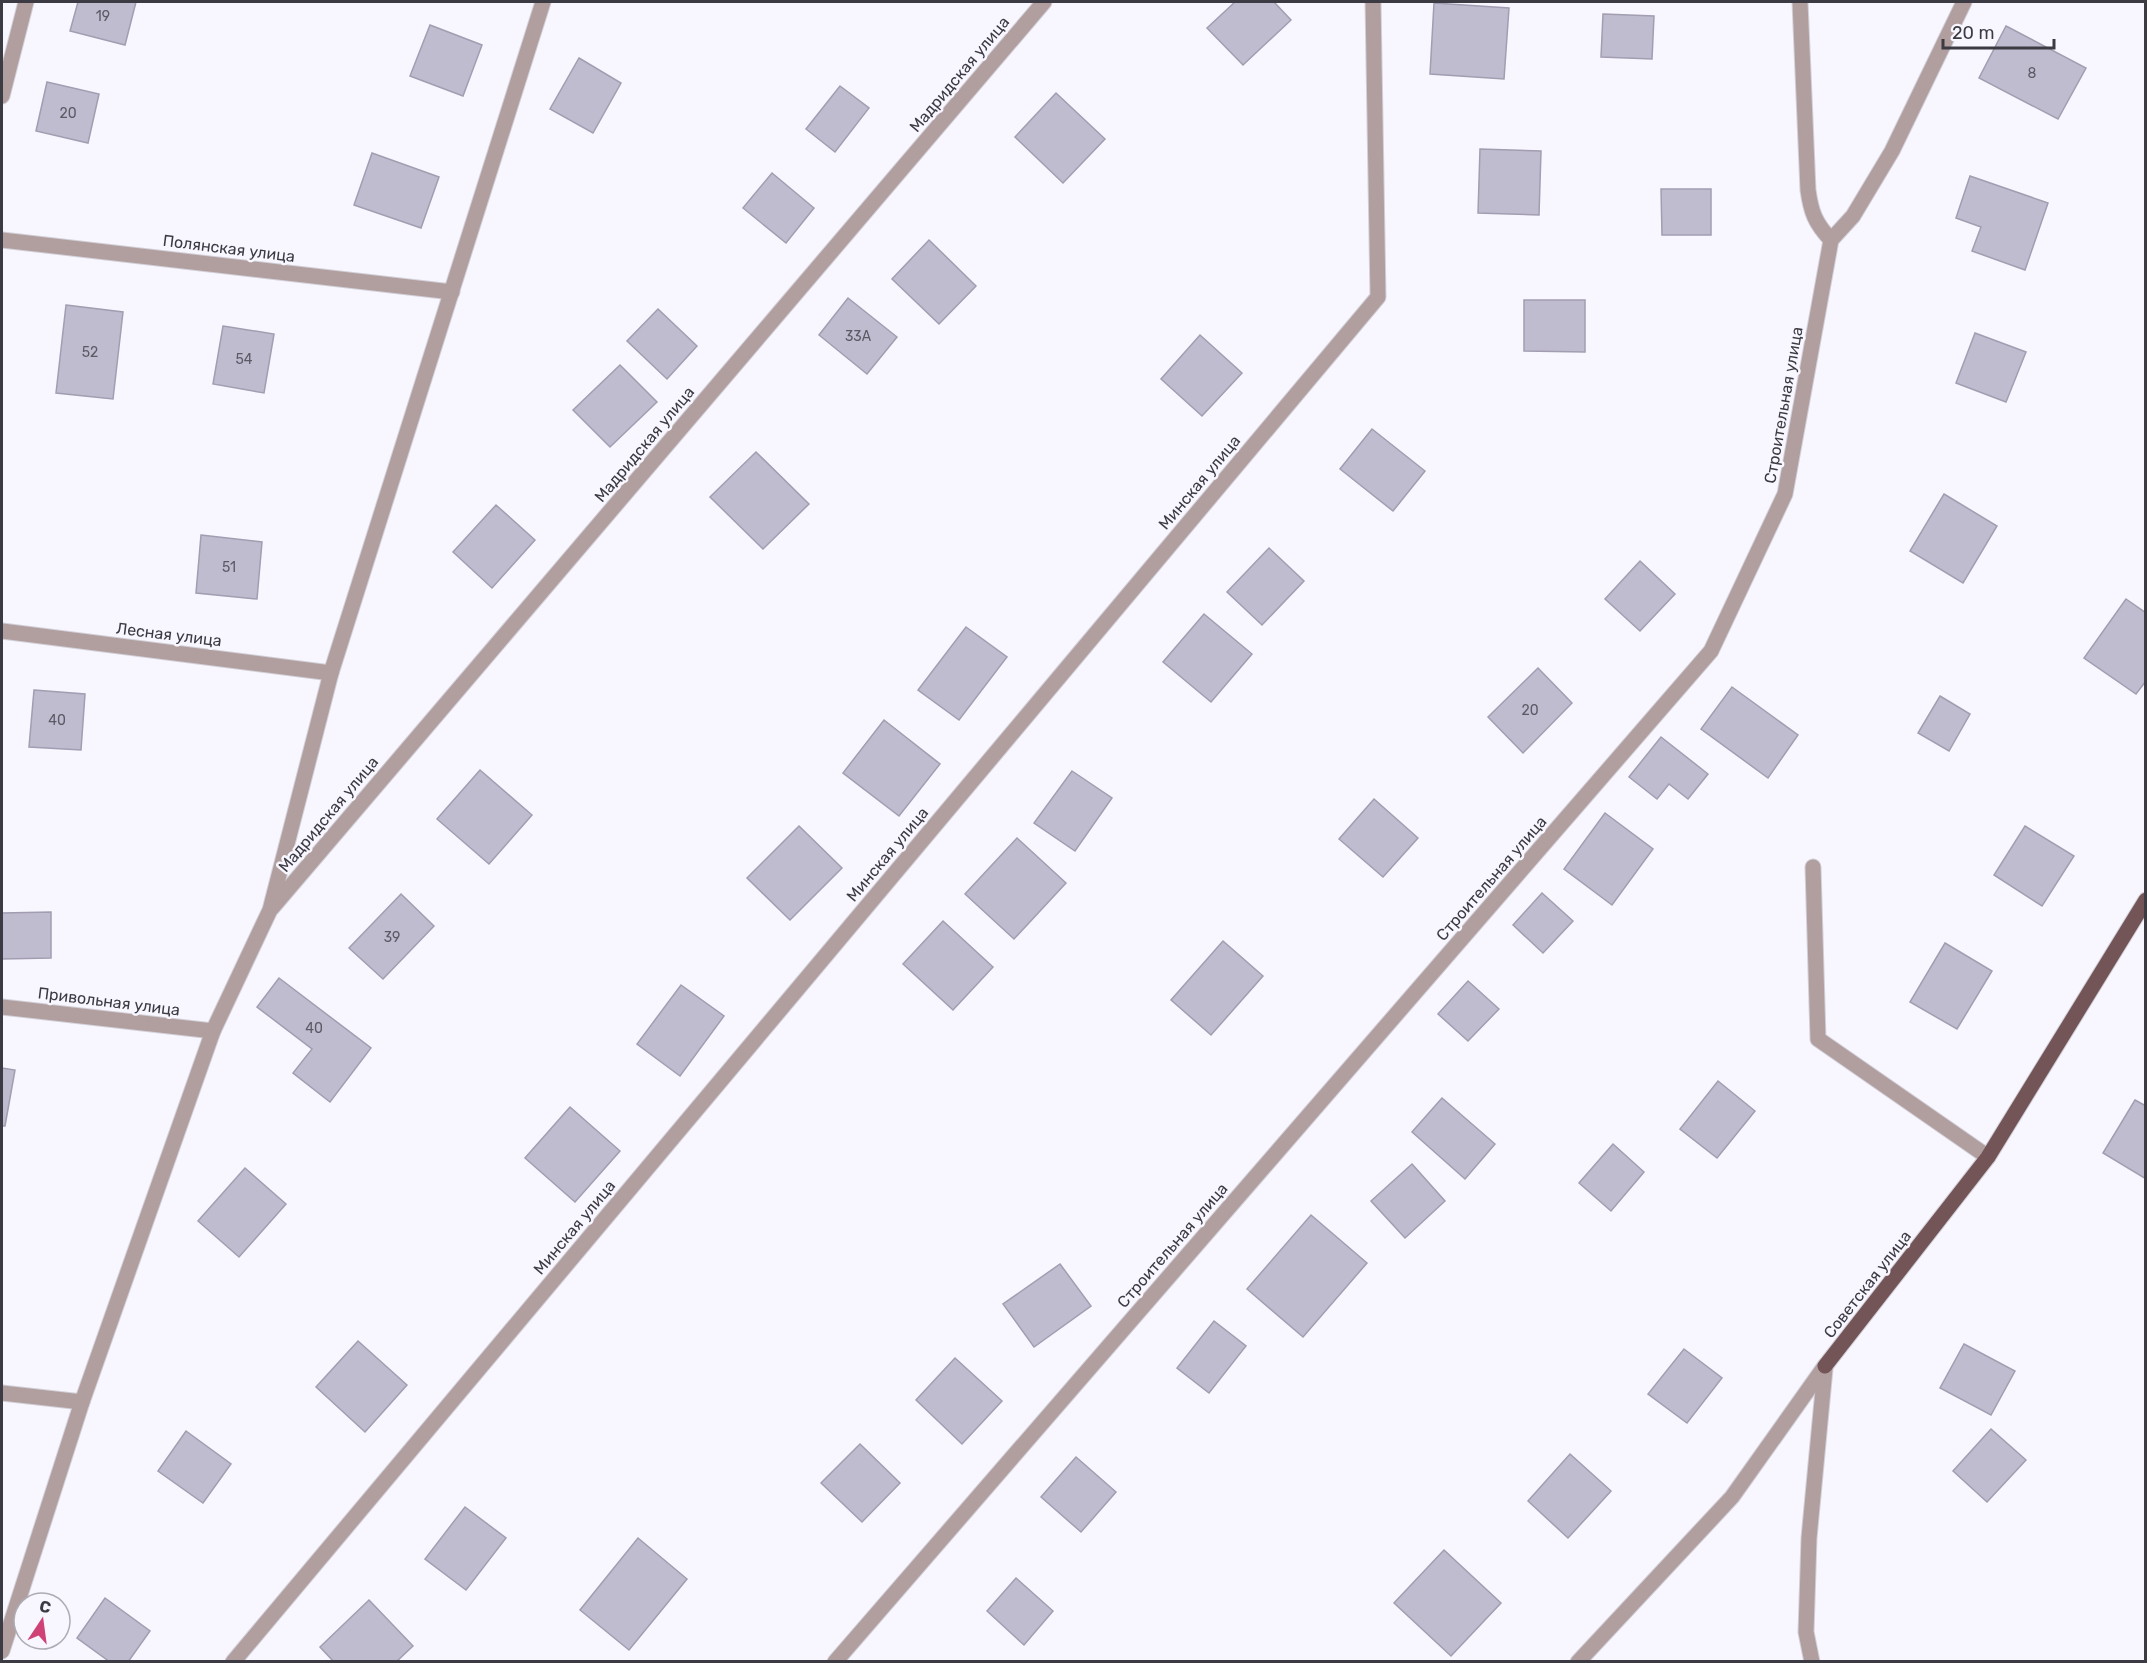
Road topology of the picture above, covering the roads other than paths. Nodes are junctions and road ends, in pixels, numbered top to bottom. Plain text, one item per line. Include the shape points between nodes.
1 (26, 2) edge
2 (543, 2) edge
3 (1044, 2) edge
4 (1373, 2) edge
5 (1800, 2) edge
6 (1964, 2) edge
7 (2, 96) edge
8 (2, 240) edge
9 (1831, 240) junction
10 (452, 292) junction
11 (2, 630) edge
12 (331, 673) junction
13 (1813, 867) dead end
14 (2145, 900) edge
15 (270, 910) junction
16 (2, 1007) edge
17 (213, 1031) junction
18 (1988, 1157) junction
19 (1826, 1366) junction
20 (2, 1393) edge
21 (82, 1402) junction
22 (2, 1651) edge
23 (233, 1662) edge
24 (835, 1662) edge
25 (1578, 1662) edge
26 (1812, 1662) edge

1 - 7 street
2 - 10 street
3 - 15 street, Мадридская улица
4 - 23 street, Минская улица via 1378,297
5 - 9 street via 1808,189 1818,226
6 - 9 street via 1893,152 1853,216
8 - 10 street, Полянская улица
9 - 24 street, Строительная улица via 1785,494 1711,651
10 - 12 street
11 - 12 street, Лесная улица
12 - 15 street
13 - 18 street via 1818,1039
14 - 18 main road, Советская улица
15 - 17 street
16 - 17 street, Привольная улица
17 - 21 street
18 - 19 main road, Советская улица
19 - 25 street, Советская улица via 1732,1497
19 - 26 street via 1809,1538 1806,1632
20 - 21 street
21 - 22 street

